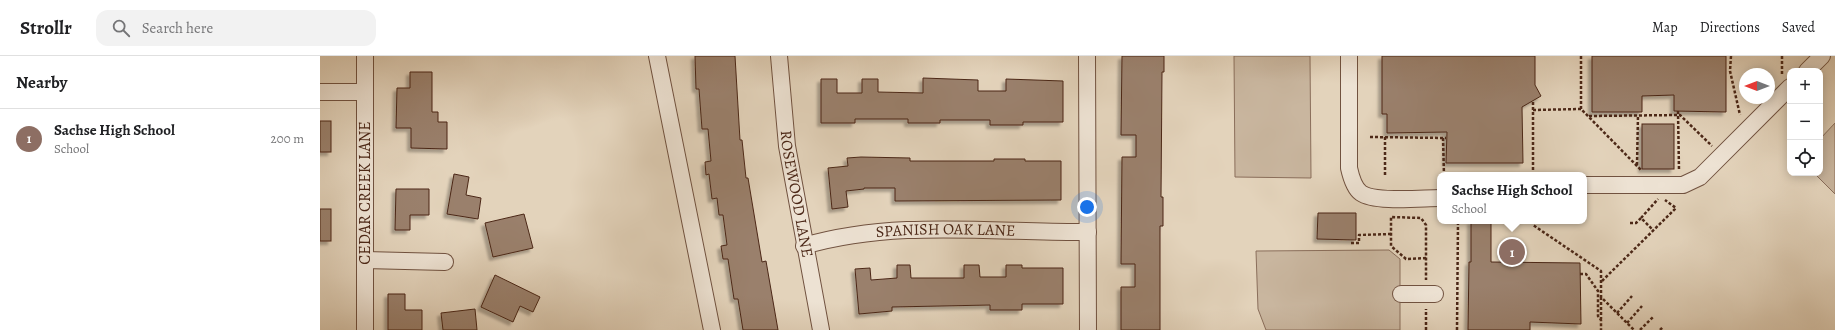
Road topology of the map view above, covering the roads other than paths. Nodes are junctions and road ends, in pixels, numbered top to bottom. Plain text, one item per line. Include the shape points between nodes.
1 (366, 56) edge
2 (657, 56) edge
3 (779, 56) edge
4 (1087, 56) edge
5 (1349, 56) edge
6 (1822, 56) edge
7 (1809, 68) edge
8 (1787, 87) edge
9 (320, 92) edge
10 (366, 92) junction
11 (1587, 185) edge
12 (1437, 198) edge
13 (1088, 232) junction
14 (804, 246) junction
15 (365, 260) junction
16 (444, 262) dead end
17 (1401, 294) dead end
18 (1430, 294) road end
19 (365, 330) edge
20 (712, 330) edge
21 (821, 330) edge
22 (1088, 330) edge

1 - 10 street, CEDAR CREEK LANE
2 - 20 street
3 - 14 street, ROSEWOOD LANE via 787,146
4 - 13 street
5 - 12 street via 1349,168 1353,182 1362,193 1383,199
6 - 7 street
8 - 11 street via 1700,177 1683,185
9 - 10 street
10 - 15 street, CEDAR CREEK LANE
13 - 14 street, SPANISH OAK LANE via 895,231 860,234
13 - 22 street
14 - 21 street, ROSEWOOD LANE
15 - 16 street
15 - 19 street, CEDAR CREEK LANE
17 - 18 street

